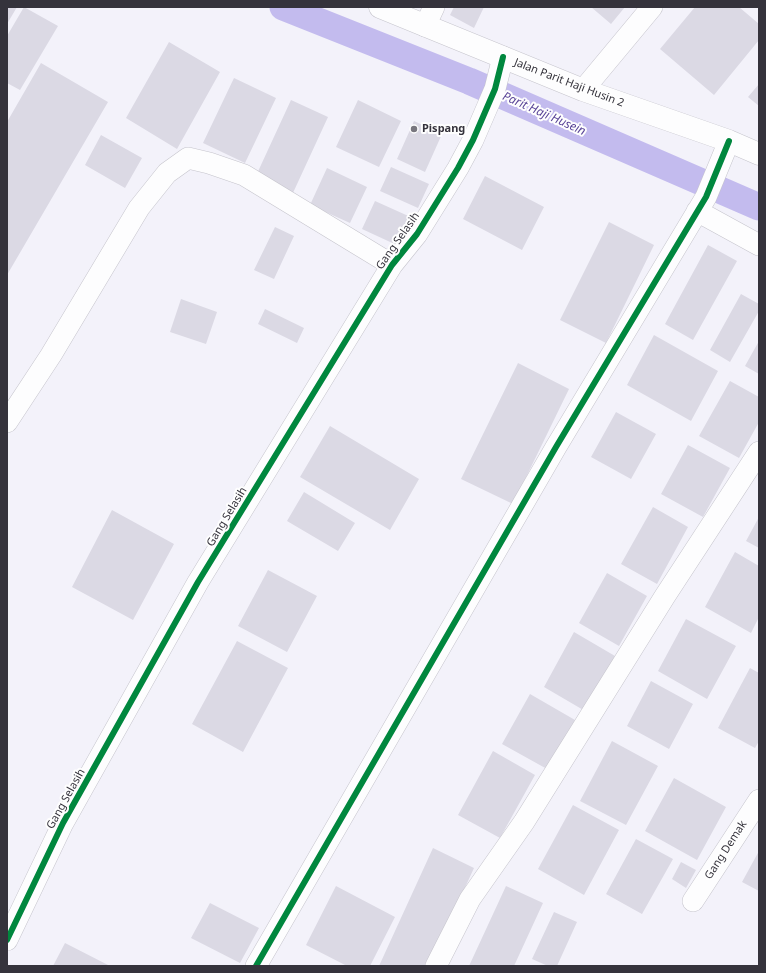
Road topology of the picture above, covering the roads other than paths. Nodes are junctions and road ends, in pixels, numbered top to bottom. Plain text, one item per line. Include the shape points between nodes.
1 (380, 7) edge
2 (652, 7) edge
3 (429, 16) edge
4 (503, 58) junction
5 (583, 90) junction
6 (729, 141) junction
7 (759, 154) edge
8 (702, 204) junction
9 (759, 245) edge
10 (392, 265) junction
11 (7, 422) edge
12 (759, 452) edge
13 (759, 800) edge
14 (693, 901) dead end
15 (7, 940) edge
16 (256, 966) edge
17 (436, 966) edge

1 - 3 street, Jalan Parit Haji Husin 2
2 - 5 street
3 - 4 street, Jalan Parit Haji Husin 2
4 - 5 street, Jalan Parit Haji Husin 2
4 - 10 street, Gang Selasih via 495,89 473,140 417,234
5 - 6 street, Jalan Parit Haji Husin 2
6 - 7 street, Jalan Parit Haji Husin 2
6 - 8 street
8 - 9 street
8 - 16 street via 556,447
10 - 11 street via 244,175 188,158 167,173 139,208 51,356
10 - 15 street, Gang Selasih via 198,582 63,823
12 - 17 street via 665,596 524,822 470,899
13 - 14 street, Gang Demak

